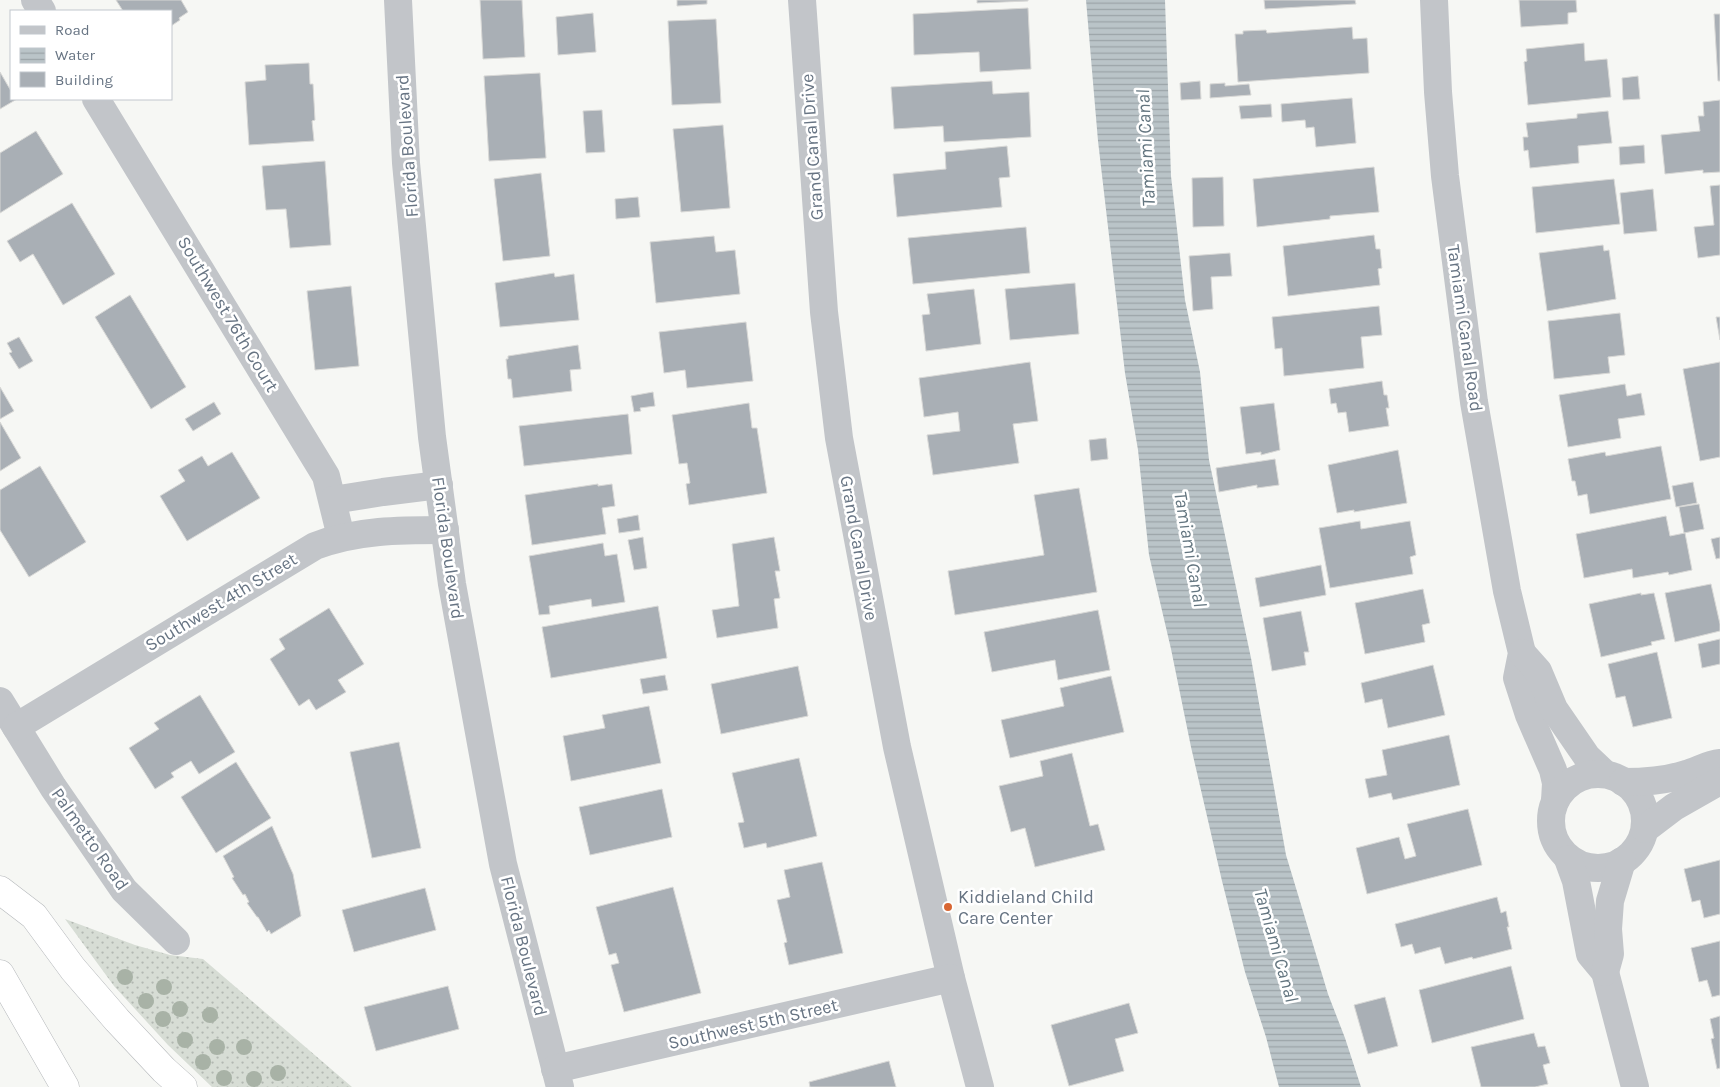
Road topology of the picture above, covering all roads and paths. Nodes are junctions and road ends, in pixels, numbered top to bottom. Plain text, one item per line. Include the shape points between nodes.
1 (398, 0) edge
2 (802, 0) edge
3 (1434, 0) edge
4 (97, 100) edge
5 (439, 485) junction
6 (333, 500) junction
7 (445, 530) junction
8 (341, 537) junction
9 (1522, 653) junction
10 (0, 701) edge
11 (16, 727) junction
12 (1720, 763) edge
13 (1614, 778) junction
14 (1720, 781) edge
15 (1554, 801) junction
16 (1645, 829) junction
17 (1568, 858) junction
18 (1622, 861) junction
19 (0, 890) edge
20 (176, 942) dead end
21 (1605, 972) junction
22 (0, 974) edge
23 (951, 978) junction
24 (558, 1078) edge
25 (65, 1087) edge
26 (183, 1087) edge
27 (980, 1087) edge
28 (1635, 1087) edge

1 - 5 street, Florida Boulevard via 406,163
2 - 23 street, Grand Canal Drive via 824,312 839,438 895,738
3 - 9 street, Tamiami Canal Road via 1438,92 1465,339 1507,592
4 - 6 street, Southwest 76th Court via 326,476
5 - 6 street
5 - 7 street, Florida Boulevard
6 - 8 street, Southwest 76th Court
7 - 8 street, Southwest 4th Street via 383,531
7 - 24 street, Florida Boulevard via 503,864
8 - 11 street, Southwest 4th Street via 308,549
9 - 13 street, Tamiami Canal Road via 1538,671 1554,709 1587,757
9 - 15 street, Tamiami Canal Road via 1517,678 1553,770 1556,783
10 - 11 street, Palmetto Road
11 - 20 street, Palmetto Road via 124,890
12 - 13 street via 1659,781
13 - 15 street via 1589,774 1575,779
13 - 16 street via 1631,787 1640,800 1645,814
14 - 16 street via 1674,807
15 - 17 street via 1550,816 1551,832
16 - 18 street via 1639,844
17 - 18 street via 1583,866 1599,868
17 - 21 street via 1576,881 1590,954
18 - 21 street via 1610,902 1610,954
19 - 26 highway via 34,916 73,969 117,1020
21 - 28 street
22 - 25 highway
23 - 24 street, Southwest 5th Street
23 - 27 street, Grand Canal Drive

